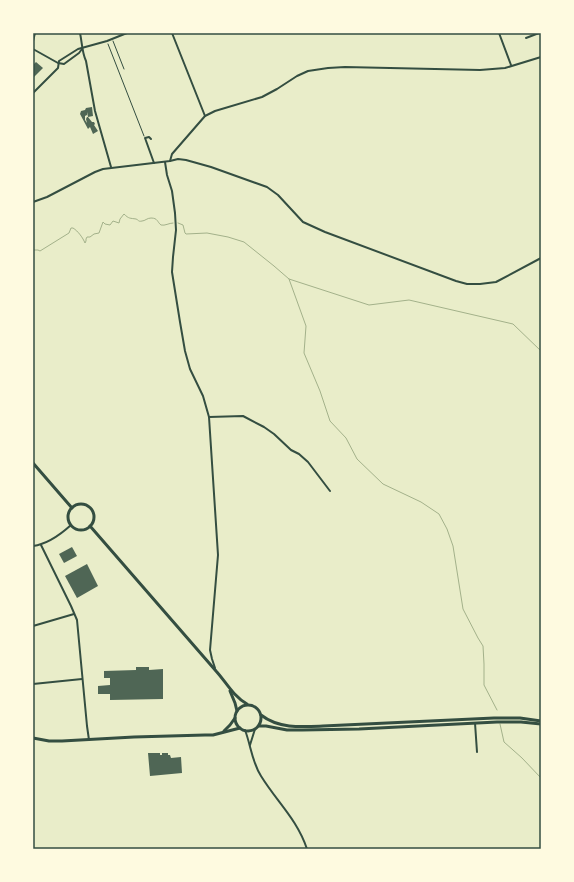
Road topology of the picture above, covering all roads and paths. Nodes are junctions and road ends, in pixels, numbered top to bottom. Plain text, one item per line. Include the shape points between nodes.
1 (35, 33) edge
2 (80, 33) edge
3 (127, 33) edge
4 (172, 33) edge
5 (498, 33) edge
6 (539, 33) edge
7 (526, 38) dead end
8 (112, 39) junction
9 (33, 41) edge
10 (107, 41) junction
11 (83, 48) junction
12 (33, 49) edge
13 (541, 57) edge
14 (58, 63) junction
15 (511, 66) junction
16 (124, 69) dead end
17 (33, 93) edge
18 (205, 116) junction
19 (145, 138) junction
20 (152, 139) dead end
21 (170, 161) junction
22 (165, 162) junction
23 (154, 163) junction
24 (111, 167) junction
25 (33, 202) edge
26 (541, 258) edge
27 (209, 417) junction
28 (33, 463) edge
29 (330, 491) dead end
30 (72, 508) junction
31 (71, 525) junction
32 (90, 526) junction
33 (41, 545) junction
34 (33, 546) edge
35 (74, 614) junction
36 (33, 626) edge
37 (216, 670) junction
38 (82, 679) junction
39 (33, 684) edge
40 (228, 687) junction
41 (246, 704) junction
42 (237, 711) junction
43 (261, 715) junction
44 (235, 718) junction
45 (541, 721) edge
46 (475, 723) junction
47 (541, 724) edge
48 (259, 726) junction
49 (240, 728) junction
50 (255, 729) junction
51 (245, 730) junction
52 (224, 731) junction
53 (33, 738) edge
54 (89, 740) junction
55 (250, 745) junction
56 (477, 752) dead end
57 (307, 849) edge

1 - 9 street
2 - 11 street
3 - 8 street
4 - 18 street
5 - 15 street
6 - 7 street
8 - 10 street
8 - 16 path
10 - 11 street
10 - 19 path
11 - 14 street
11 - 14 street via 64,64
11 - 24 street via 95,111
12 - 14 street
13 - 15 street
14 - 17 street via 58,68
15 - 18 street via 480,70 345,67 319,69 297,76 262,97
18 - 21 street via 172,154
19 - 20 street
19 - 23 street
21 - 22 street
21 - 26 street via 186,160 267,187 278,194 303,222 467,284 496,282
22 - 23 street
22 - 27 street via 172,191 176,230 172,272 185,351
23 - 24 street
24 - 25 street via 94,172 48,197
27 - 29 street via 243,416 252,420 308,462
27 - 37 street via 218,555 210,650
28 - 30 main road
30 - 31 main road via 68,515
30 - 32 main road via 80,504 90,508 94,521
31 - 32 main road via 80,530
31 - 33 street
32 - 37 main road
33 - 34 street
33 - 35 street
35 - 36 street
35 - 38 street via 77,620
37 - 40 main road
38 - 39 street
38 - 54 street
40 - 41 main road
40 - 42 main road
41 - 42 main road
41 - 43 main road via 255,706
42 - 44 main road
43 - 45 main road via 275,723 295,727 494,718
43 - 48 main road
44 - 49 main road
44 - 52 main road
46 - 47 main road
46 - 48 main road via 302,730
46 - 56 street
48 - 50 main road
49 - 51 main road
49 - 52 main road
50 - 51 main road
50 - 55 street
51 - 55 street
52 - 54 main road via 213,735
53 - 54 main road via 49,741
55 - 57 street via 250,752 261,776 291,817

